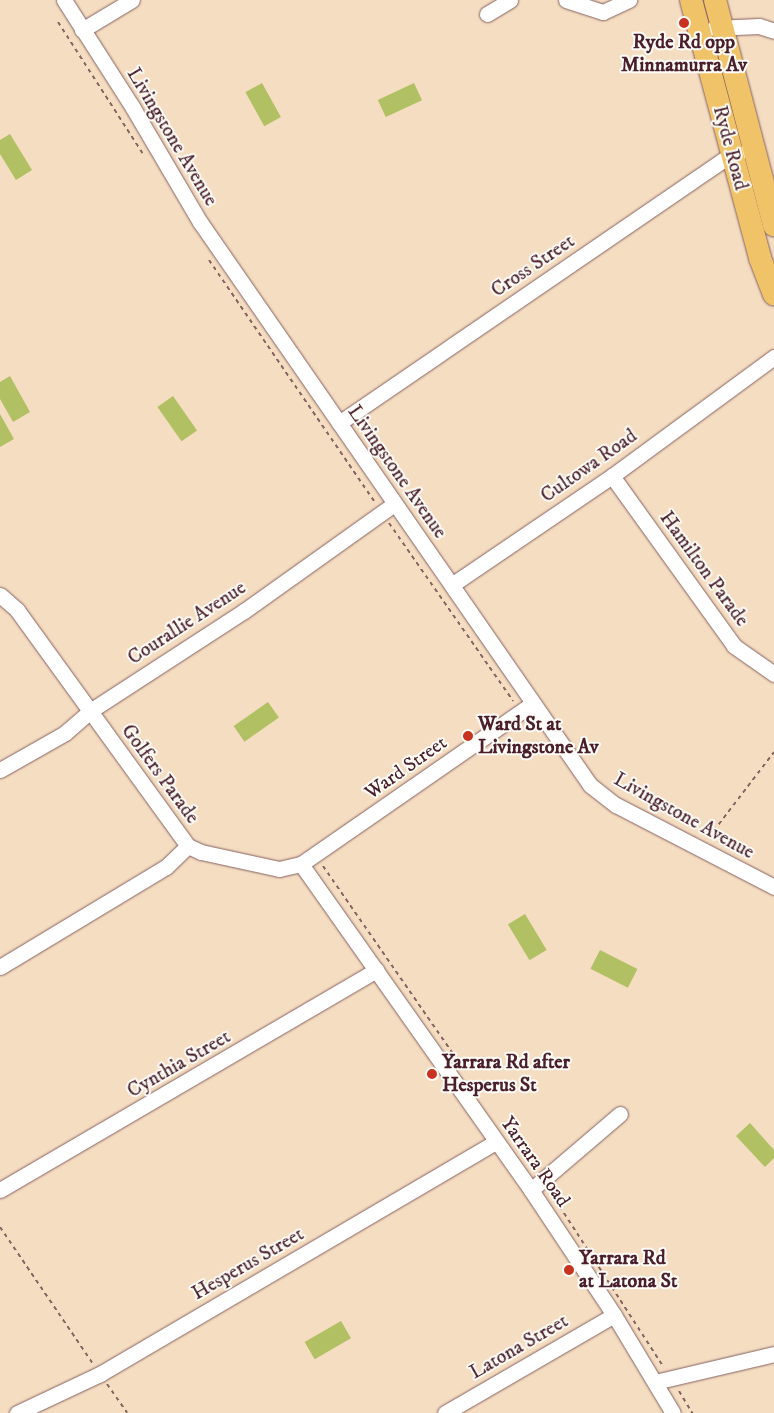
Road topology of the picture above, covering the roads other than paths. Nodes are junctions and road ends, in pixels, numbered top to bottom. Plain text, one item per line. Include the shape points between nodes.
1 (64, 0) edge
2 (132, 0) edge
3 (510, 0) edge
4 (566, 0) edge
5 (629, 0) edge
6 (691, 0) edge
7 (715, 0) edge
8 (487, 14) dead end
9 (722, 26) junction
10 (82, 30) junction
11 (774, 31) edge
12 (699, 32) junction
13 (755, 150) junction
14 (732, 154) junction
15 (774, 226) edge
16 (774, 294) edge
17 (774, 357) edge
18 (774, 372) edge
19 (746, 378) junction
20 (339, 424) junction
21 (612, 476) junction
22 (394, 504) junction
23 (453, 584) junction
24 (0, 595) edge
25 (774, 674) edge
26 (532, 704) junction
27 (90, 711) junction
28 (0, 770) edge
29 (188, 846) junction
30 (301, 864) junction
31 (774, 887) edge
32 (0, 967) edge
33 (376, 970) junction
34 (620, 1114) dead end
35 (496, 1142) junction
36 (0, 1190) edge
37 (531, 1190) junction
38 (614, 1315) junction
39 (774, 1354) edge
40 (655, 1382) junction
41 (18, 1413) edge
42 (445, 1413) edge
43 (674, 1413) edge

1 - 10 street, Livingstone Avenue
2 - 10 street
3 - 8 street
4 - 5 street via 603,12
6 - 12 highway, Ryde Road
7 - 9 highway, Ryde Road
9 - 11 street via 758,26
9 - 12 street
9 - 13 highway, Ryde Road
10 - 20 street, Livingstone Avenue via 200,222
12 - 14 highway, Ryde Road
13 - 14 street, Cross Street
13 - 15 highway, Ryde Road
14 - 16 highway, Ryde Road via 760,258
14 - 20 street, Cross Street
17 - 19 street, Cultowa Road
18 - 19 street, Cultowa Road
19 - 21 street, Cultowa Road
20 - 22 street, Livingstone Avenue
21 - 23 street, Cultowa Road
21 - 25 street, Hamilton Parade via 734,646
22 - 23 street, Livingstone Avenue
22 - 27 street, Courallie Avenue via 244,611
23 - 26 street, Livingstone Avenue
24 - 27 street, Golfers Parade via 17,610
26 - 30 street, Ward Street
26 - 31 street, Livingstone Avenue via 575,765 603,796
27 - 28 street, Courallie Avenue via 64,733
27 - 29 street, Golfers Parade
29 - 30 street via 201,852 279,869
29 - 32 street, Golfers Parade via 166,867
30 - 33 street, Yarrara Road
33 - 35 street, Yarrara Road
33 - 36 street, Cynthia Street
34 - 37 street
35 - 37 street, Yarrara Road
35 - 41 street, Hesperus Street via 100,1374
37 - 38 street, Yarrara Road
38 - 40 street, Yarrara Road
38 - 42 street, Latona Street
39 - 40 street
40 - 43 street, Yarrara Road

